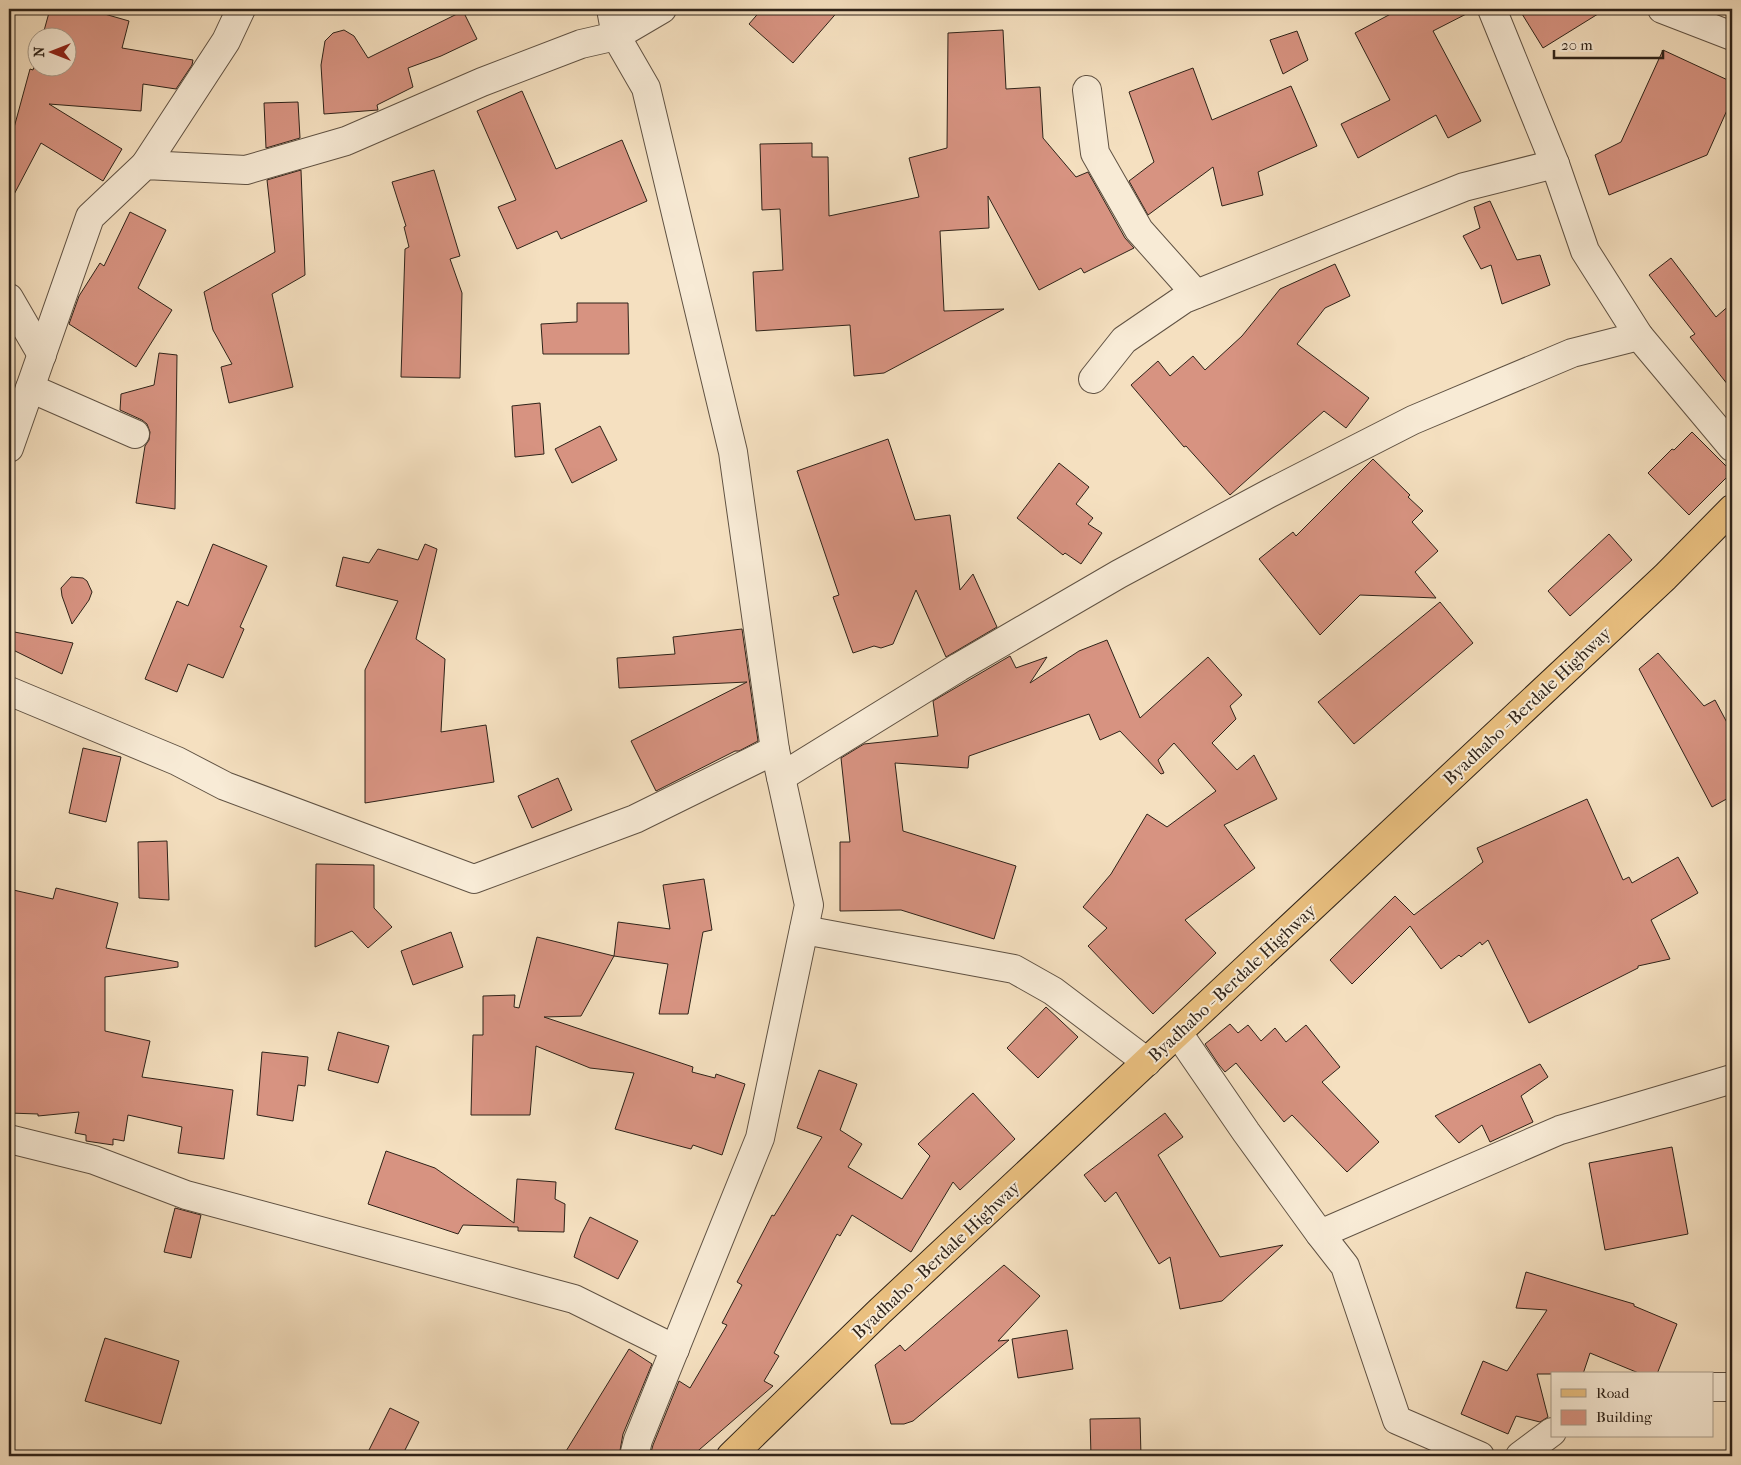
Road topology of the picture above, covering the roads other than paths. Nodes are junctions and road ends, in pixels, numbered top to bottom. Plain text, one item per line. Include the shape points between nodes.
1 (241, 9) edge
2 (611, 9) edge
3 (662, 9) edge
4 (1492, 9) edge
5 (1662, 9) edge
6 (616, 36) junction
7 (1732, 36) edge
8 (1087, 90) dead end
9 (1555, 164) junction
10 (145, 165) junction
11 (1196, 294) junction
12 (9, 298) edge
13 (1639, 336) junction
14 (42, 355) junction
15 (1093, 379) dead end
16 (30, 388) junction
17 (135, 434) dead end
18 (1732, 447) edge
19 (9, 448) edge
20 (1732, 509) edge
21 (9, 691) edge
22 (775, 750) junction
23 (781, 777) junction
24 (804, 930) junction
25 (1178, 1033) junction
26 (1147, 1062) junction
27 (1732, 1080) edge
28 (9, 1139) edge
29 (1320, 1234) junction
30 (675, 1349) junction
31 (1714, 1387) edge
32 (1732, 1387) edge
33 (1551, 1433) edge
34 (634, 1456) edge
35 (731, 1456) edge
36 (1480, 1456) edge
37 (1520, 1456) edge

1 - 10 street via 226,40
2 - 6 street
3 - 6 street
4 - 9 street
5 - 7 street
6 - 10 street via 581,44 482,82 346,141 246,170
6 - 22 street via 646,88 733,452
8 - 11 street via 1095,153 1139,230
9 - 11 street via 1464,187
9 - 13 street via 1585,251
10 - 14 street via 90,217
11 - 15 street via 1124,340
12 - 14 street
13 - 18 street
13 - 23 street via 1572,354 1413,420 1276,490 1119,574 959,667
14 - 16 street
16 - 17 street
16 - 19 street
20 - 25 main road, Byadhabo - Berdale Highway via 1657,584
21 - 22 street via 177,761 225,786 474,879 635,819
22 - 23 street
23 - 24 street via 808,905
24 - 26 street via 1014,969 1053,991
24 - 30 street via 760,1138
25 - 26 main road, Byadhabo - Berdale Highway
25 - 29 street
26 - 35 main road, Byadhabo - Berdale Highway via 879,1312
27 - 29 street via 1560,1130
28 - 30 street via 94,1160 186,1195 574,1300
29 - 36 street via 1345,1266 1397,1420
30 - 34 street
31 - 32 street
33 - 37 street

